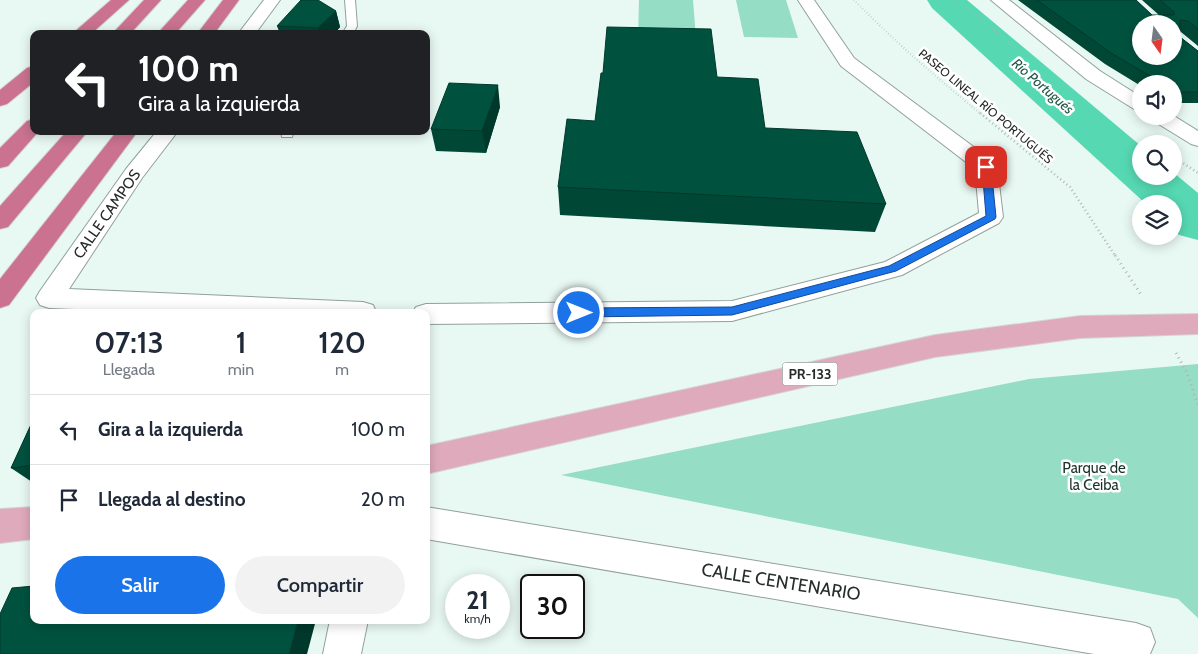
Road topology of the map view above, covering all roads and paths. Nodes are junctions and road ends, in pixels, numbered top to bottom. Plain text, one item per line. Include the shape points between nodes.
1 (121, 0) edge
2 (153, 0) edge
3 (197, 0) edge
4 (231, 0) edge
5 (272, 0) edge
6 (350, 0) edge
7 (806, 0) edge
8 (854, 0) edge
9 (999, 0) edge
10 (85, 30) edge
11 (124, 30) edge
12 (169, 30) edge
13 (207, 30) edge
14 (249, 30) edge
15 (350, 30) edge
16 (30, 75) edge
17 (1132, 99) edge
18 (0, 100) edge
19 (1174, 125) edge
20 (30, 129) edge
21 (74, 135) edge
22 (125, 135) edge
23 (165, 135) edge
24 (1198, 140) edge
25 (0, 161) edge
26 (1182, 162) edge
27 (1198, 173) edge
28 (0, 221) edge
29 (0, 298) edge
30 (296, 309) edge
31 (430, 314) edge
32 (1198, 324) edge
33 (1160, 325) junction
34 (1198, 405) edge
35 (430, 459) edge
36 (30, 523) edge
37 (430, 524) edge
38 (0, 526) edge
39 (348, 624) edge
40 (1142, 648) edge
41 (342, 654) edge

1 - 10 highway
2 - 11 highway
3 - 12 highway
4 - 13 highway
5 - 14 street
6 - 15 lane
7 - 31 street via 846,62 986,167 991,217 893,268 732,311
8 - 33 path, PASEO LINEAL RÍO PORTUGUÉS via 925,68 1070,187
9 - 17 street via 1092,75
16 - 18 highway
19 - 24 street
20 - 25 highway
21 - 28 highway
22 - 29 highway
23 - 30 street, CALLE CAMPOS via 134,174 49,298
26 - 27 path
32 - 33 main road, PR-133
33 - 34 path, PASEO LINEAL RÍO PORTUGUÉS via 1187,373
33 - 35 main road, PR-133 via 1080,327 935,346
36 - 38 main road
37 - 40 street, CALLE CENTENARIO
39 - 41 street

